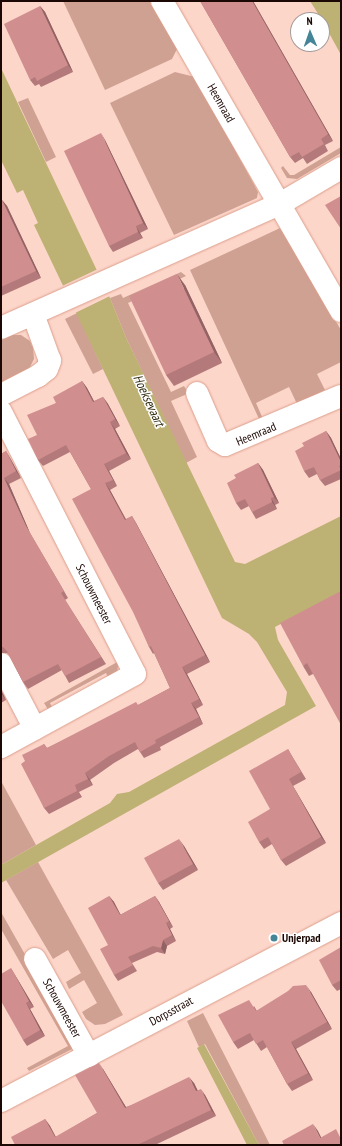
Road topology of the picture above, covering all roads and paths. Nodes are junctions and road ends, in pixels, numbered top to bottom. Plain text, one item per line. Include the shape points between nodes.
1 (162, 1) edge
2 (341, 168) edge
3 (280, 204) junction
4 (341, 311) edge
5 (33, 314) junction
6 (1, 328) edge
7 (196, 393) dead end
8 (1, 395) edge
9 (341, 396) edge
10 (1, 412) edge
11 (1, 664) edge
12 (35, 729) junction
13 (1, 747) edge
14 (341, 923) edge
15 (35, 959) dead end
16 (89, 1056) junction
17 (1, 1101) edge

1 - 3 street, Heemraad
2 - 3 street
3 - 4 street, Heemraad
3 - 5 street
5 - 6 street
5 - 8 street via 50,361 47,370
7 - 9 street, Heemraad via 218,441 225,446
10 - 12 street, Schouwmeester via 135,674
11 - 12 street
12 - 13 street, Schouwmeester
14 - 16 street, Dorpsstraat via 198,996
15 - 16 street, Schouwmeester
16 - 17 street, Dorpsstraat

